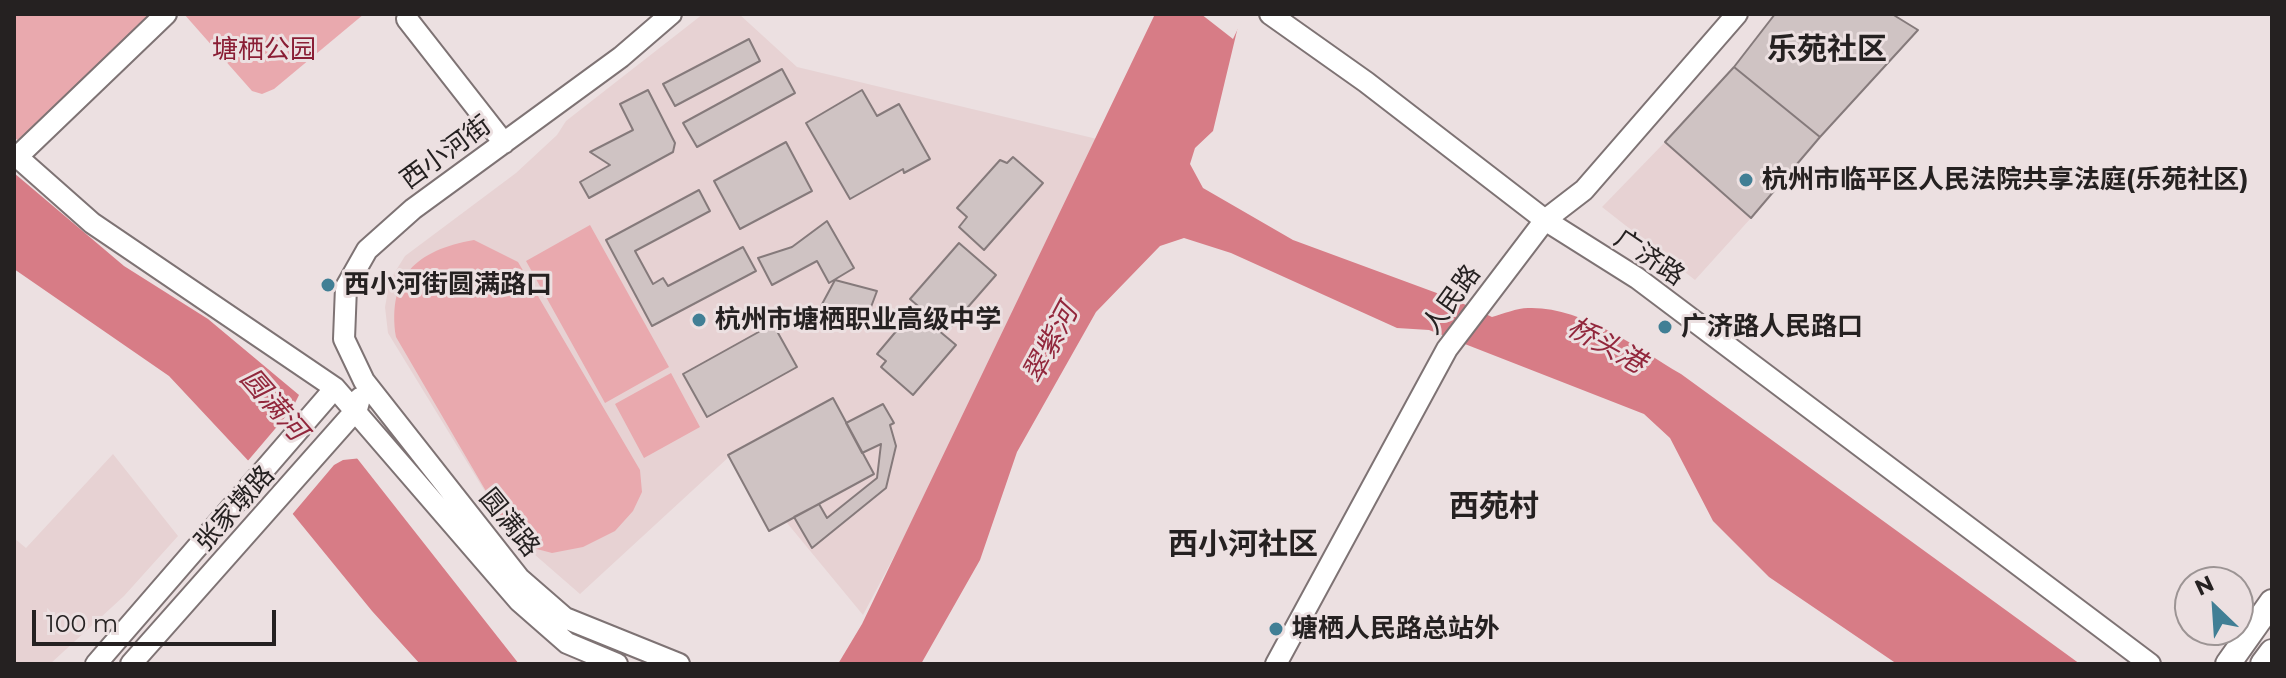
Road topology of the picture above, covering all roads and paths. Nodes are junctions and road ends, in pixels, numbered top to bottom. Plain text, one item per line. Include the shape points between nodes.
1 (166, 14) edge
2 (671, 14) edge
3 (1270, 14) edge
4 (1737, 14) edge
5 (407, 19) dead end
6 (504, 143) junction
7 (16, 155) edge
8 (1545, 220) junction
9 (364, 381) junction
10 (335, 388) junction
11 (357, 409) junction
12 (2272, 602) edge
13 (2272, 652) edge
14 (675, 663) edge
15 (96, 664) edge
16 (131, 664) edge
17 (617, 664) edge
18 (1276, 664) edge
19 (2150, 664) edge
20 (2228, 664) edge
21 (2263, 664) edge

1 - 7 street
2 - 6 street, 西小河街
3 - 8 street, 广济路
4 - 8 street, 人民路 via 1584,190
5 - 6 street
6 - 9 street, 西小河街 via 367,250 346,287 344,339
7 - 10 street, 圆满路 via 92,223
8 - 18 street, 人民路 via 1447,349
8 - 19 street, 广济路 via 1637,278
9 - 10 street
9 - 11 street, 张家墩路
9 - 14 street, 圆满路 via 519,578 565,618
10 - 11 street, 圆满路
10 - 15 street, 张家墩路
11 - 16 street, 张家墩路
11 - 17 street, 圆满路 via 519,601 567,643
12 - 20 main road
13 - 21 main road

